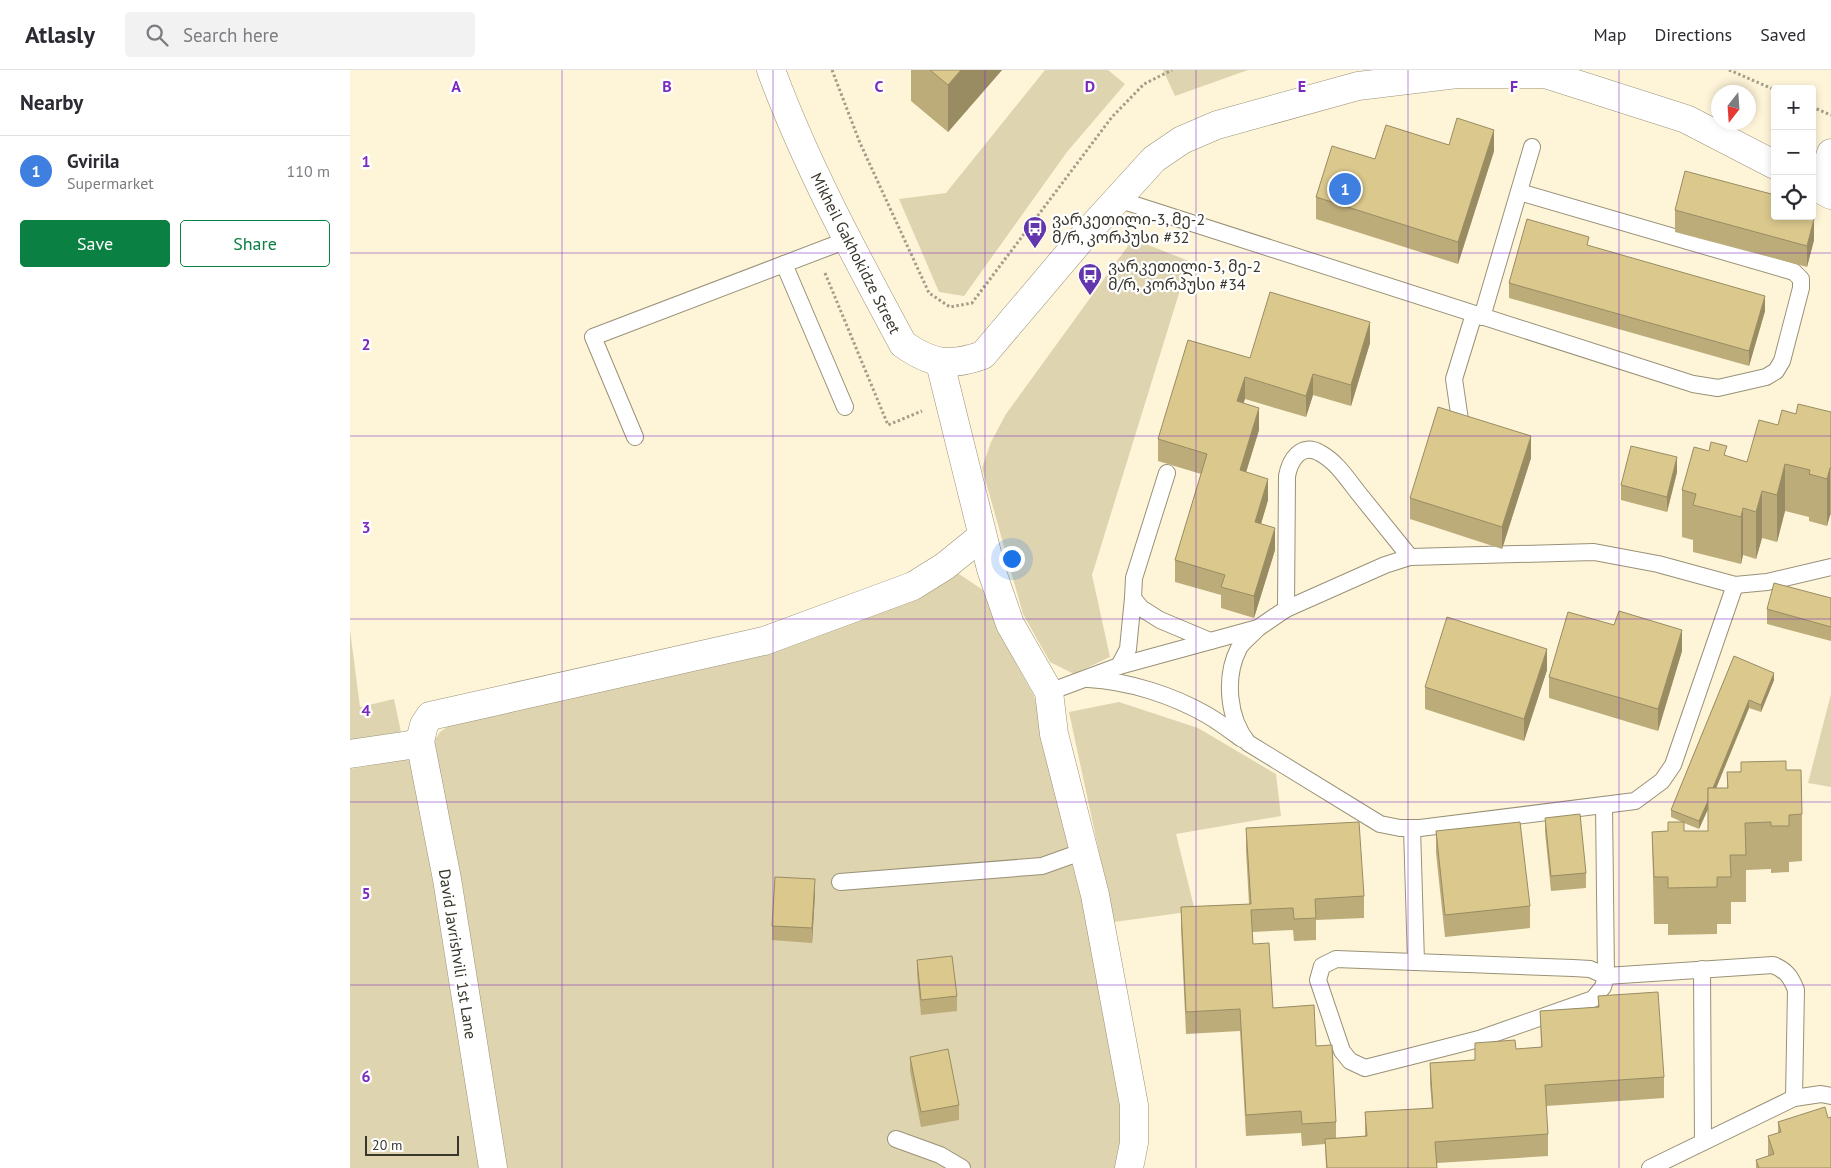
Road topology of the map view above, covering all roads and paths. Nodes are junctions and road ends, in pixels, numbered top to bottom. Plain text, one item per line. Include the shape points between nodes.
1 (771, 70) edge
2 (832, 70) edge
3 (1172, 70) edge
4 (1729, 70) edge
5 (1771, 88) edge
6 (1816, 109) edge
7 (1831, 116) edge
8 (1532, 147) dead end
9 (1831, 153) edge
10 (1771, 163) edge
11 (1821, 190) edge
12 (1519, 192) junction
13 (1117, 199) junction
14 (847, 240) junction
15 (816, 251) junction
16 (784, 264) junction
17 (1478, 315) junction
18 (940, 363) junction
19 (949, 400) junction
20 (845, 407) dead end
21 (1460, 420) edge
22 (635, 437) dead end
23 (1166, 473) dead end
24 (982, 536) junction
25 (1410, 557) junction
26 (1831, 567) edge
27 (1735, 585) junction
28 (1133, 598) junction
29 (1286, 609) junction
30 (1258, 628) junction
31 (1210, 641) junction
32 (1119, 666) junction
33 (1083, 679) junction
34 (1048, 692) junction
35 (420, 741) junction
36 (1248, 743) junction
37 (350, 754) edge
38 (1604, 805) junction
39 (1412, 828) junction
40 (1084, 851) junction
41 (840, 882) dead end
42 (1416, 962) junction
43 (1702, 969) junction
44 (1606, 976) junction
45 (1831, 1096) edge
46 (1794, 1098) junction
47 (896, 1139) dead end
48 (1703, 1142) junction
49 (493, 1168) edge
50 (962, 1168) edge
51 (1129, 1168) edge
52 (1650, 1168) edge

1 - 14 street, Mikheil Gakhokidze Street
2 - 3 path via 860,143 929,293 950,307 972,303 1112,117 1144,84
4 - 5 path
6 - 7 path
8 - 12 lane
9 - 11 street
10 - 13 street, Mikheil Gakhokidze Street via 1686,118 1545,74 1457,74 1358,86 1216,125 1182,140 1154,159
12 - 17 lane
12 - 17 lane via 1794,272 1800,279 1801,288 1782,361 1776,371 1766,377 1718,388 1693,384
13 - 17 lane
13 - 18 street, Mikheil Gakhokidze Street via 982,355 966,361
14 - 15 lane
14 - 18 street, Mikheil Gakhokidze Street via 903,344
15 - 16 lane
15 - 19 path via 888,425
16 - 20 lane
16 - 22 lane via 593,337
17 - 21 lane via 1454,379
18 - 19 street
19 - 24 street
23 - 28 lane via 1134,578
24 - 34 street via 1010,624
24 - 35 street via 945,566 913,586 870,603 764,641 430,716
25 - 27 lane via 1594,552 1658,564
25 - 29 lane
25 - 29 lane via 1337,467 1319,452 1308,450 1298,453 1290,462 1287,476
26 - 27 lane via 1767,582
27 - 38 lane via 1672,765 1662,781 1634,801
28 - 31 lane via 1141,608 1160,620
28 - 32 lane via 1128,649
29 - 30 lane
30 - 31 lane
30 - 36 lane via 1240,648 1230,693 1234,718
31 - 32 lane
32 - 33 lane
33 - 34 lane
33 - 36 lane via 1107,680 1176,701 1206,714
34 - 40 street via 1054,734
35 - 37 street
35 - 49 street, David Javrishvili 1st Lane via 447,879
36 - 39 lane via 1380,824
38 - 39 lane
38 - 44 lane
39 - 42 lane
40 - 41 lane via 1042,866
40 - 51 street via 1134,1105 1134,1142
42 - 44 lane via 1590,969
42 - 44 lane via 1336,959 1322,966 1318,980 1342,1051 1350,1061 1366,1068 1479,1039 1594,999
43 - 44 lane
43 - 46 lane via 1774,965 1783,968 1792,978 1796,990
43 - 48 lane
45 - 46 lane via 1821,1094
46 - 48 lane
47 - 50 lane via 940,1155
48 - 52 lane

